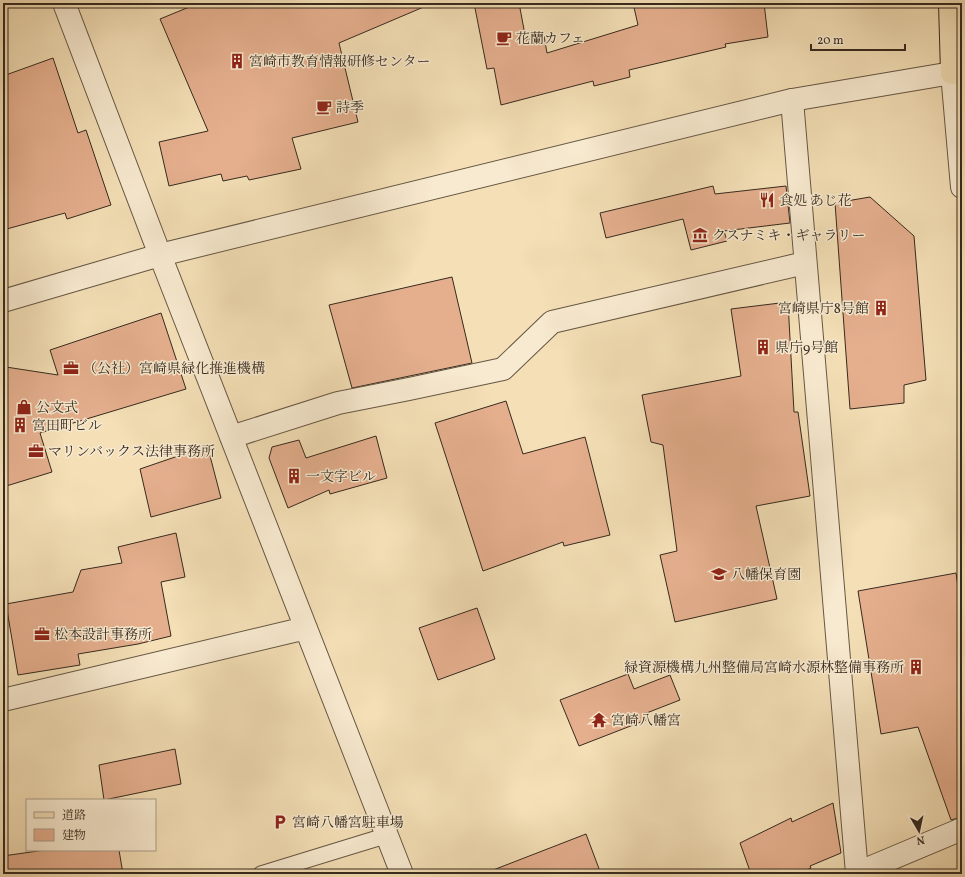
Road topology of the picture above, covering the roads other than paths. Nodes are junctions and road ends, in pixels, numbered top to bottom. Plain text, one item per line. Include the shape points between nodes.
1 (64, 3) edge
2 (950, 3) edge
3 (957, 72) edge
4 (792, 100) junction
5 (962, 187) edge
6 (160, 255) junction
7 (805, 263) junction
8 (3, 301) edge
9 (231, 437) junction
10 (306, 628) junction
11 (3, 700) edge
12 (962, 830) edge
13 (388, 835) junction
14 (261, 874) edge
15 (402, 874) edge
16 (856, 874) edge

1 - 6 street
2 - 3 main road
3 - 4 street
3 - 5 street
4 - 6 street
4 - 7 street
6 - 8 street
6 - 9 street
7 - 9 street via 552,322 503,369 338,402
7 - 16 street
9 - 10 street
10 - 11 street
10 - 13 street
12 - 16 street
13 - 14 lane
13 - 15 street

